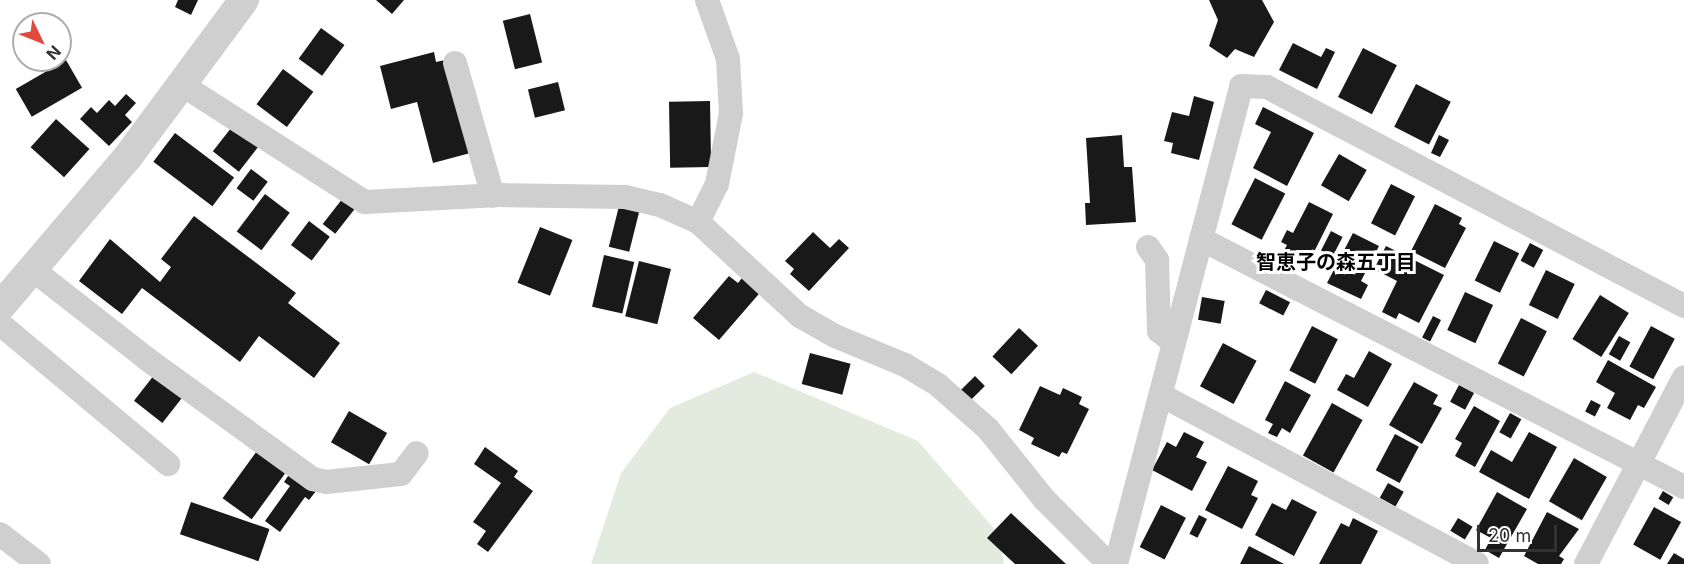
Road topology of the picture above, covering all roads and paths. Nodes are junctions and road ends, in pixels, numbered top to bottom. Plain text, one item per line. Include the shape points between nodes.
1 (244, 0) edge
2 (707, 0) edge
3 (456, 63) dead end
4 (184, 86) junction
5 (493, 196) junction
6 (698, 222) junction
7 (1201, 239) junction
8 (1148, 247) dead end
9 (33, 268) junction
10 (1684, 306) edge
11 (0, 307) edge
12 (0, 324) edge
13 (1174, 343) junction
14 (1684, 376) edge
15 (1161, 395) junction
16 (417, 453) dead end
17 (168, 464) dead end
18 (1639, 464) junction
19 (1684, 488) edge
20 (0, 534) edge
21 (39, 564) edge
22 (1109, 564) edge
23 (1116, 564) edge
24 (1477, 564) edge
25 (1586, 564) edge

1 - 4 street
2 - 6 street via 728,59 731,112 717,184
3 - 5 street
4 - 5 street via 365,202
4 - 9 street
5 - 6 street via 625,197 660,205
6 - 22 street via 800,316 835,336 905,365 938,385 988,429 1044,499
7 - 10 street via 1241,86 1267,87
7 - 13 street
7 - 18 street
8 - 13 street via 1157,260 1159,331
9 - 11 street
9 - 16 street via 147,360 314,479 326,482 401,474
12 - 17 street
13 - 15 street
14 - 18 street
15 - 23 street
15 - 24 street
18 - 19 street
18 - 25 street
20 - 21 street

